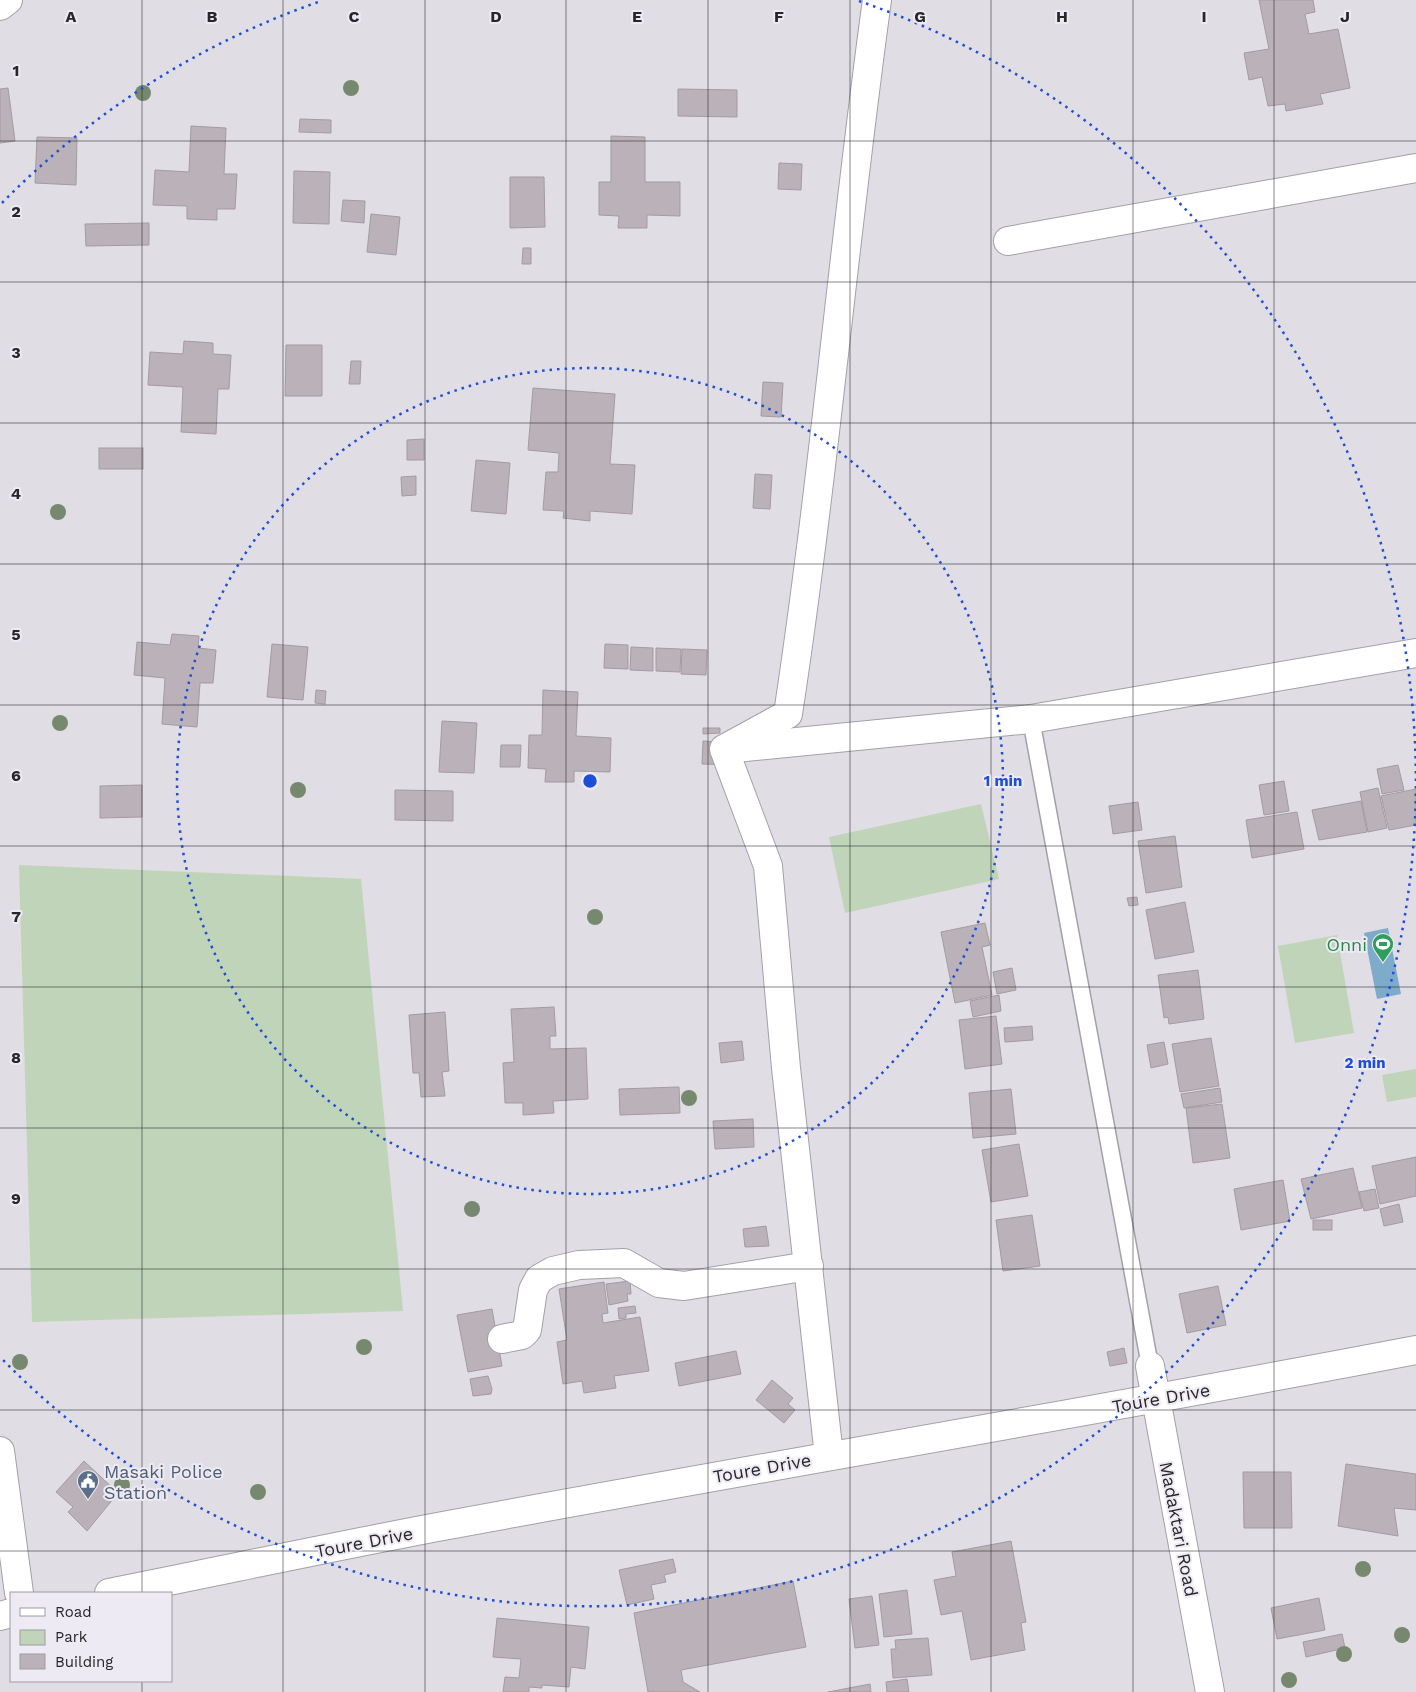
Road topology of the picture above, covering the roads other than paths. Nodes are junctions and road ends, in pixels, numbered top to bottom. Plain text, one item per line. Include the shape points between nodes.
1 (8, 0) edge
2 (877, 0) edge
3 (0, 6) edge
4 (1416, 168) edge
5 (1008, 241) dead end
6 (1416, 653) edge
7 (1031, 719) junction
8 (724, 749) junction
9 (809, 1266) junction
10 (502, 1339) dead end
11 (1416, 1350) edge
12 (1150, 1366) joint
13 (1155, 1400) junction
14 (0, 1451) edge
15 (829, 1456) junction
16 (19, 1592) edge
17 (114, 1592) edge
18 (1210, 1692) edge

1 - 3 street
2 - 8 street via 856,150 823,462 788,714
4 - 5 street
6 - 7 street
7 - 8 street
7 - 12 lane
8 - 9 street via 768,866 786,1068
9 - 10 street via 684,1286 659,1283 624,1264 552,1271 539,1279 533,1290 527,1330 522,1335
9 - 15 street
11 - 13 street, Toure Drive
12 - 13 street, Madaktari Road
13 - 15 street, Toure Drive
13 - 18 street, Madaktari Road
14 - 16 street
15 - 17 street, Toure Drive via 439,1527

